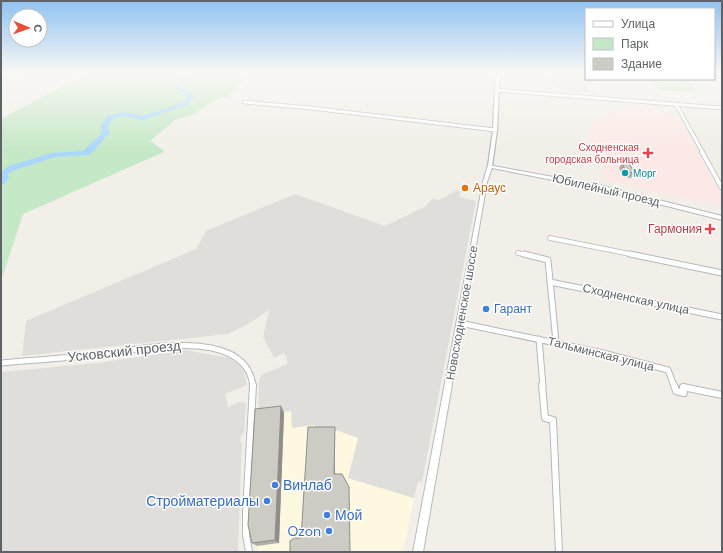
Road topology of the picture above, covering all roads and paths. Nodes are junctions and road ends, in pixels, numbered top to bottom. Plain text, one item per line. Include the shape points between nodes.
1 (496, 99) edge
2 (609, 99) edge
3 (244, 102) dead end
4 (676, 104) junction
5 (722, 108) edge
6 (495, 130) junction
7 (490, 166) junction
8 (722, 188) edge
9 (722, 218) edge
10 (550, 238) dead end
11 (518, 253) dead end
12 (722, 273) edge
13 (550, 282) junction
14 (722, 317) edge
15 (460, 323) junction
16 (539, 339) junction
17 (556, 342) junction
18 (1, 362) edge
19 (722, 395) edge
20 (249, 552) edge
21 (418, 552) edge
22 (559, 552) edge

1 - 6 street, Новосходненское шоссе
2 - 4 street
3 - 6 street
4 - 5 street
4 - 8 street
6 - 7 street, Новосходненское шоссе
7 - 9 main road, Юбилейный проезд via 603,188
7 - 15 main road, Новосходненское шоссе
10 - 12 street
11 - 13 street via 548,260
13 - 14 street, Сходненская улица
13 - 17 street
15 - 16 street, Тальминская улица
15 - 21 main road, Новосходненское шоссе
16 - 17 street, Тальминская улица
16 - 22 street via 545,418 554,420
17 - 19 street, Тальминская улица via 668,370 676,391 684,393 683,387
18 - 20 street, Усковский проезд via 186,345 232,354 243,362 250,371 253,385 246,512

